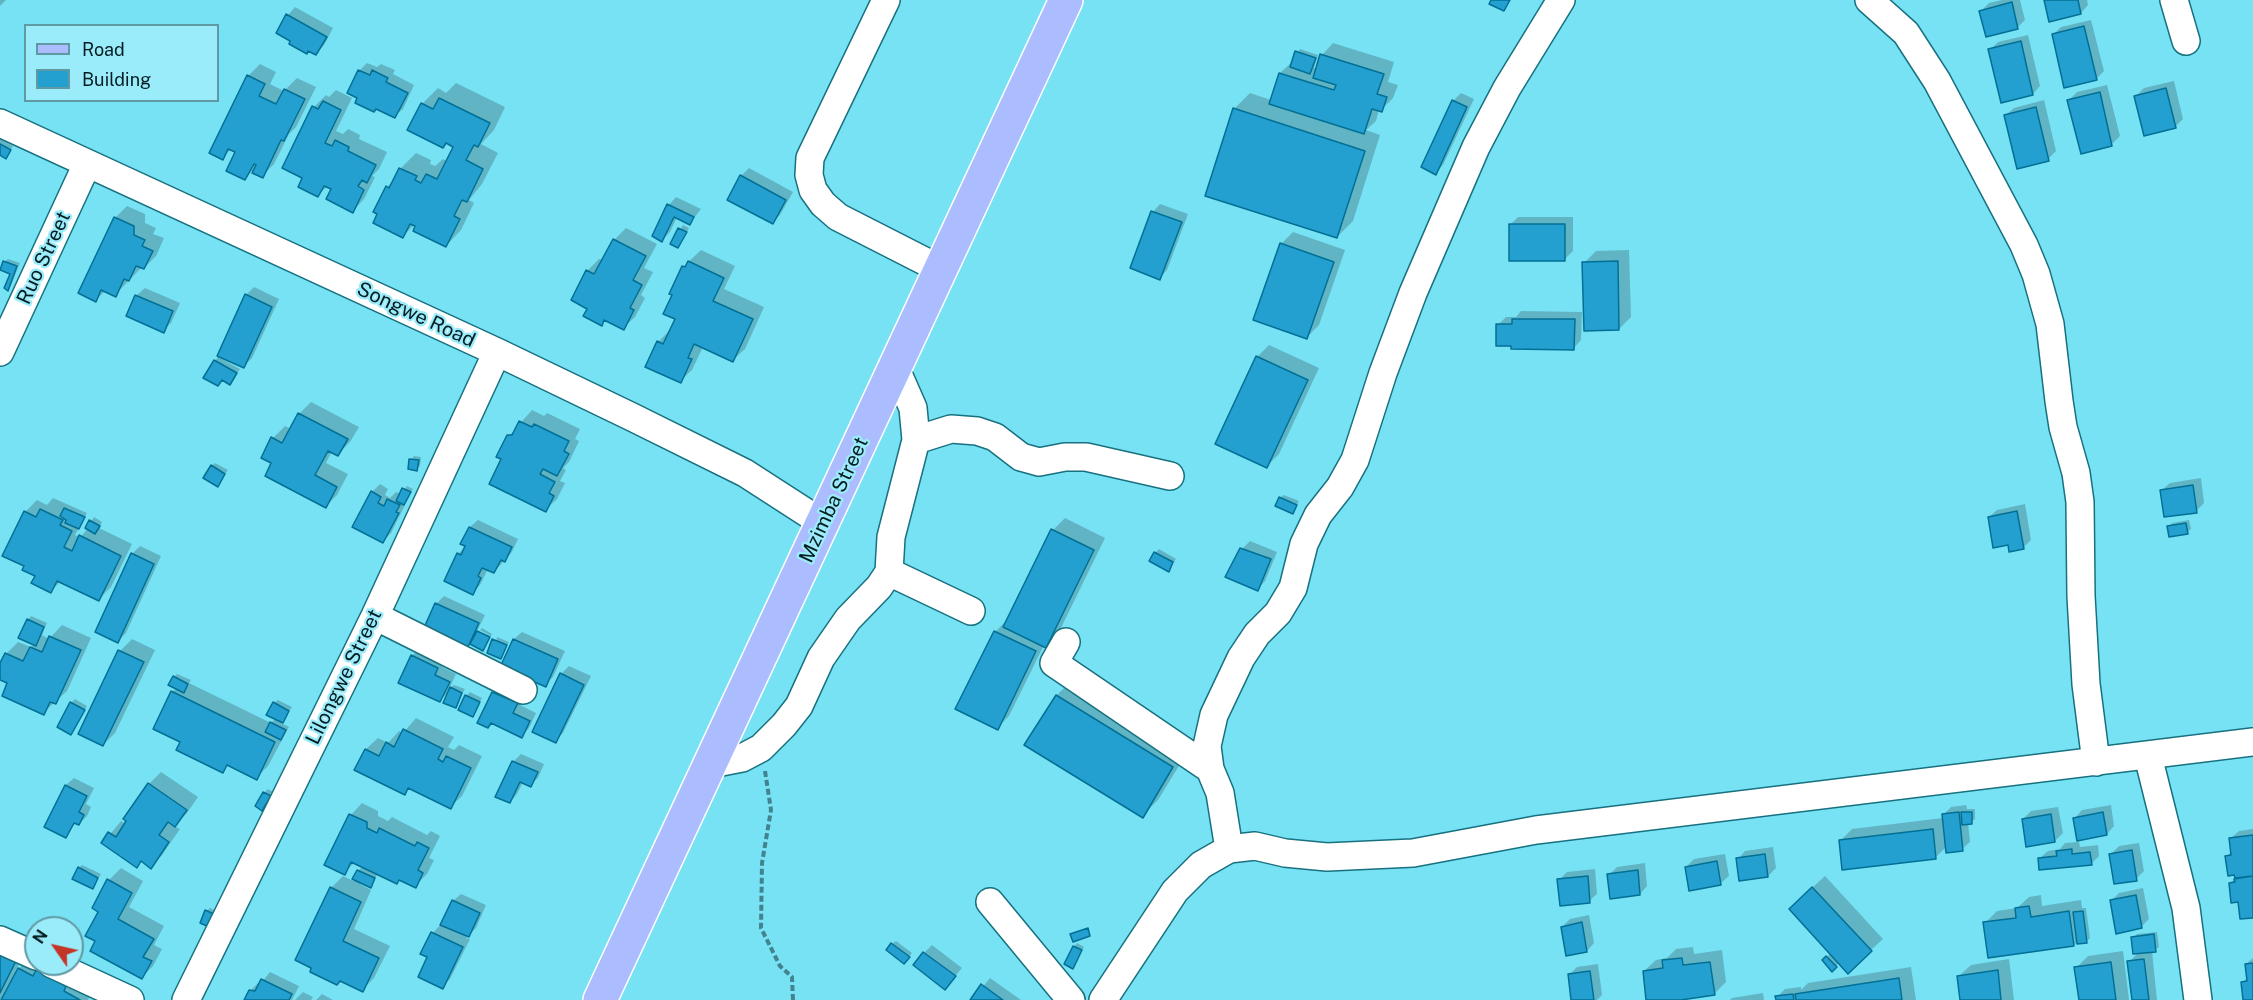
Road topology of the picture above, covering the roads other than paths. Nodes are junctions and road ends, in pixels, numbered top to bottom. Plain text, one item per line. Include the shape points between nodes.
1 (886, 0) edge
2 (1066, 0) edge
3 (1561, 0) edge
4 (1869, 0) edge
5 (2174, 0) edge
6 (2186, 41) dead end
7 (0, 123) edge
8 (87, 164) junction
9 (940, 269) junction
10 (0, 352) edge
11 (497, 352) junction
12 (895, 367) junction
13 (916, 440) junction
14 (1170, 476) dead end
15 (824, 524) junction
16 (890, 572) junction
17 (971, 611) dead end
18 (375, 616) junction
19 (1066, 642) dead end
20 (523, 690) dead end
21 (2253, 742) edge
22 (2148, 756) junction
23 (2096, 762) junction
24 (711, 764) junction
25 (1210, 769) junction
26 (1229, 849) junction
27 (990, 902) dead end
28 (0, 940) edge
29 (24, 951) edge
30 (78, 976) edge
31 (130, 1000) edge
32 (186, 1000) edge
33 (600, 1000) edge
34 (1071, 1000) edge
35 (1103, 1000) edge
36 (2198, 1000) edge

1 - 9 street via 810,158 809,175 813,190 838,217
2 - 9 main road, Mzimba Street
3 - 25 street via 1476,147 1409,303 1355,460 1318,515 1304,544 1293,588 1241,658 1214,715 1208,746
4 - 23 street via 1906,33 1937,81 2024,245 2039,284 2050,324 2060,410 2080,502 2086,684
5 - 6 street
7 - 8 street, Songwe Road
8 - 10 street, Ruo Street
8 - 11 street, Songwe Road
9 - 12 main road, Mzimba Street
11 - 15 street, Songwe Road via 745,473
11 - 18 street, Lilongwe Street
12 - 13 street via 912,408
12 - 15 main road, Mzimba Street
13 - 14 street via 951,429 977,431 995,437 1021,457 1039,462 1086,457
13 - 16 street via 891,537
15 - 24 main road, Mzimba Street
16 - 17 street
16 - 24 street via 848,619 821,658 799,706 784,725 761,748 742,758
18 - 20 street
18 - 32 street, Lilongwe Street
19 - 25 street via 1054,663
21 - 22 street
22 - 23 street
22 - 36 street via 2186,908
23 - 26 street via 1536,830 1413,853 1327,857 1255,846
24 - 33 main road, Mzimba Street
25 - 26 street via 1220,793
26 - 35 street via 1201,865 1175,891
27 - 34 street
28 - 29 street
30 - 31 street

